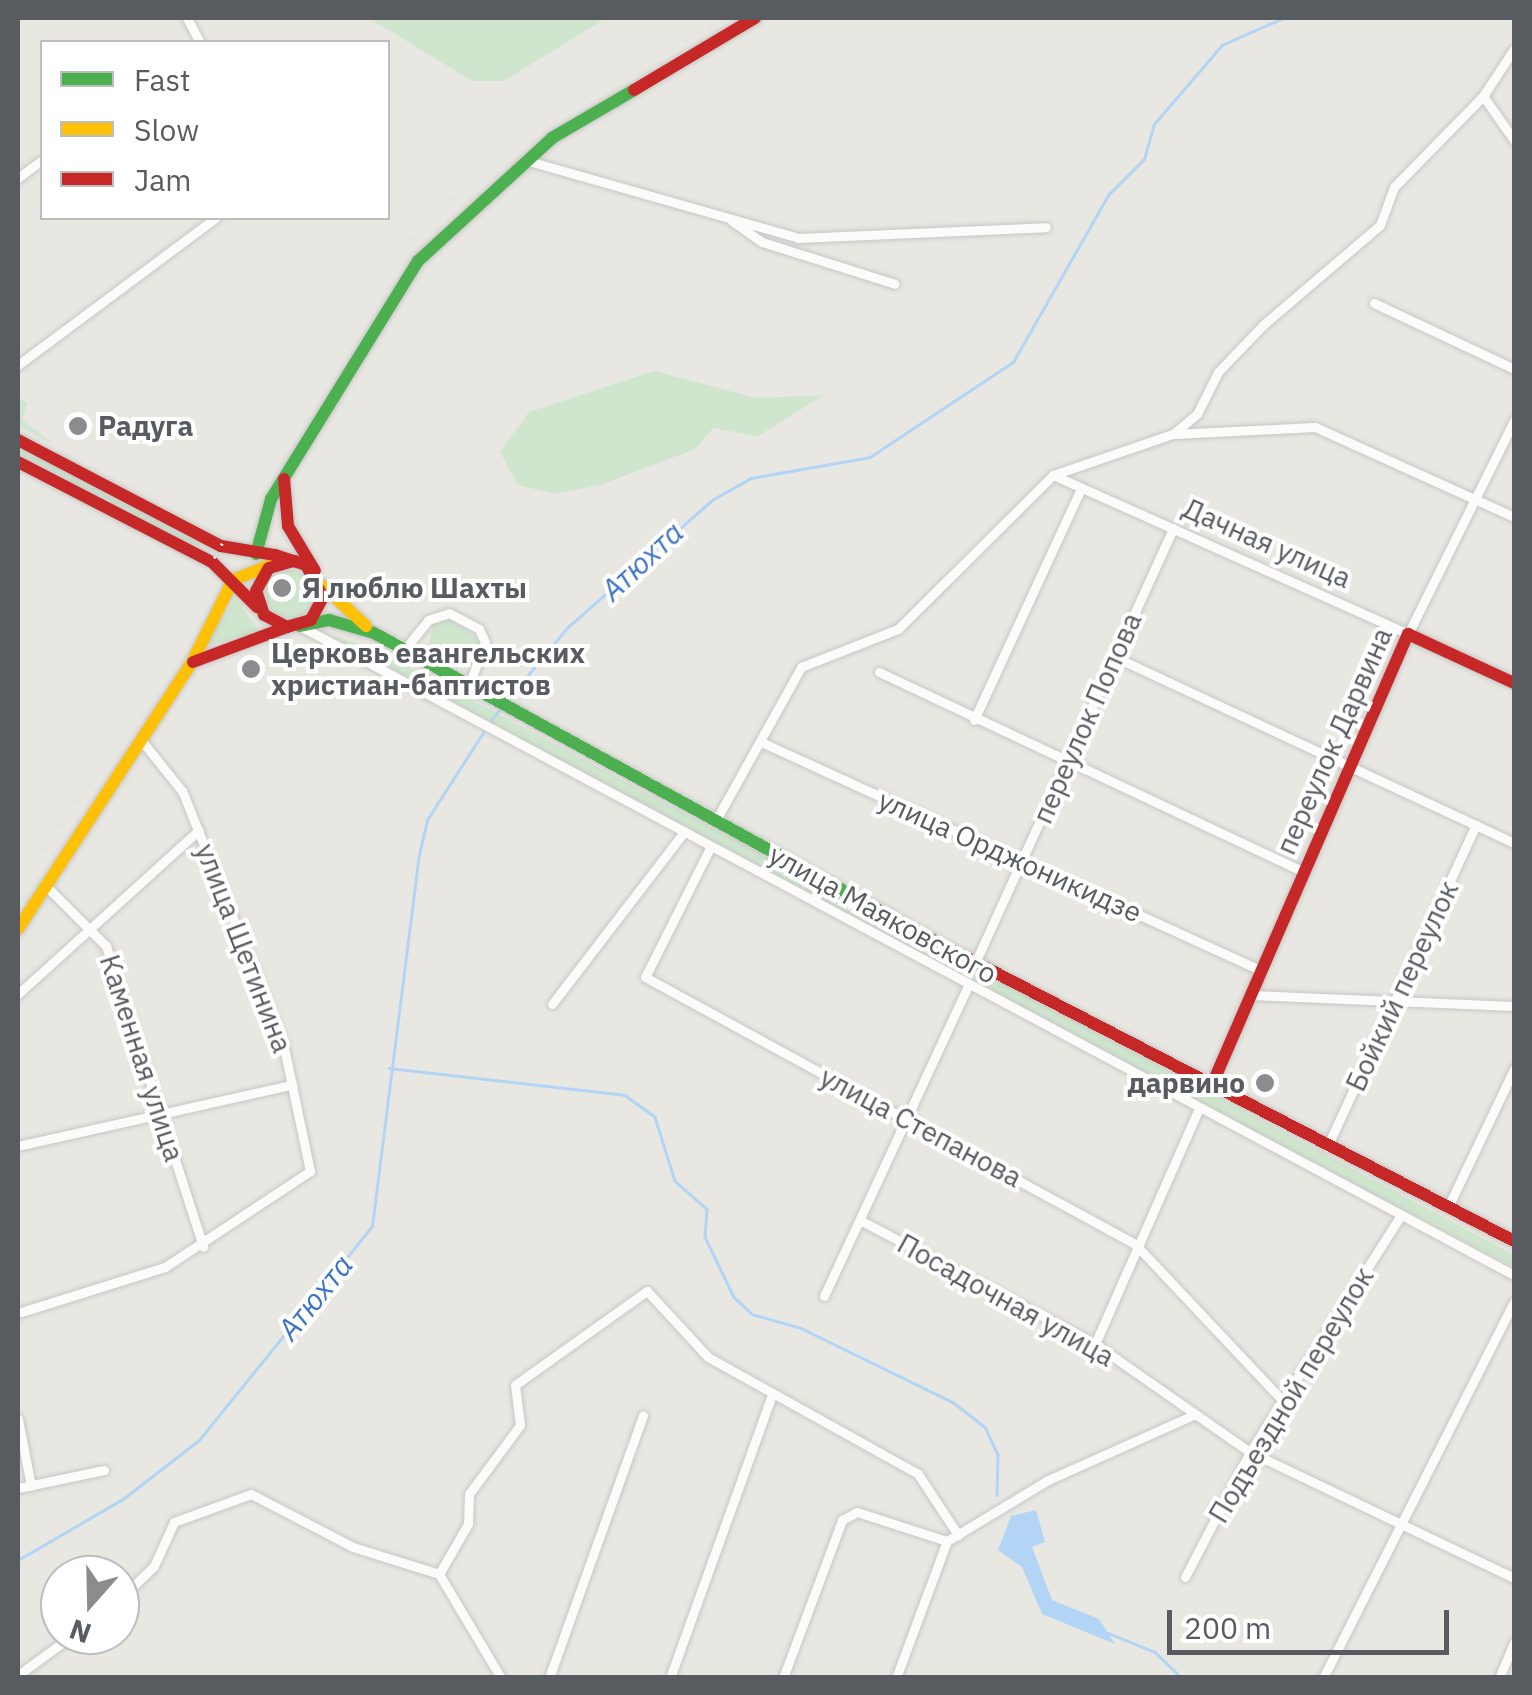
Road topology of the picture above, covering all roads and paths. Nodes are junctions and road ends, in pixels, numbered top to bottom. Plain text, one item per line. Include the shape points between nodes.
1 (187, 18) edge
2 (755, 18) edge
3 (199, 40) edge
4 (1514, 49) edge
5 (1484, 96) junction
6 (1514, 140) edge
7 (525, 160) junction
8 (40, 162) edge
9 (18, 178) edge
10 (726, 216) junction
11 (212, 220) edge
12 (1046, 227) dead end
13 (895, 284) dead end
14 (1374, 303) dead end
15 (18, 365) edge
16 (1514, 369) edge
17 (1514, 420) edge
18 (1172, 434) junction
19 (18, 440) edge
20 (18, 462) edge
21 (284, 476) junction
22 (1053, 476) junction
23 (1082, 488) junction
24 (1478, 500) junction
25 (1514, 517) edge
26 (1174, 528) junction
27 (256, 554) junction
28 (287, 561) junction
29 (319, 579) junction
30 (233, 580) junction
31 (264, 615) junction
32 (294, 627) junction
33 (374, 633) junction
34 (1408, 634) junction
35 (404, 650) junction
36 (1115, 657) junction
37 (191, 664) junction
38 (879, 672) dead end
39 (1514, 683) edge
40 (473, 687) junction
41 (974, 720) junction
42 (142, 741) junction
43 (761, 742) junction
44 (1067, 765) junction
45 (1351, 768) junction
46 (716, 820) junction
47 (1476, 825) junction
48 (199, 830) junction
49 (684, 833) junction
50 (1514, 843) edge
51 (710, 848) junction
52 (1022, 862) junction
53 (1304, 872) junction
54 (49, 889) junction
55 (92, 924) junction
56 (18, 930) edge
57 (974, 963) junction
58 (1260, 970) junction
59 (966, 988) junction
60 (18, 994) edge
61 (1250, 995) junction
62 (1396, 1000) junction
63 (552, 1004) dead end
64 (1514, 1006) edge
65 (1514, 1069) edge
66 (292, 1085) junction
67 (1211, 1088) junction
68 (1198, 1110) junction
69 (164, 1116) junction
70 (907, 1116) junction
71 (18, 1146) edge
72 (1327, 1147) junction
73 (1448, 1207) junction
74 (1401, 1215) junction
75 (860, 1220) junction
76 (1514, 1241) edge
77 (1135, 1244) junction
78 (203, 1247) junction
79 (1514, 1275) edge
80 (824, 1296) dead end
81 (1514, 1302) edge
82 (18, 1313) edge
83 (1094, 1344) junction
84 (771, 1398) junction
85 (1283, 1400) junction
86 (1193, 1414) junction
87 (643, 1415) dead end
88 (18, 1419) edge
89 (1250, 1452) junction
90 (104, 1470) dead end
91 (31, 1486) junction
92 (18, 1488) edge
93 (1402, 1523) junction
94 (958, 1536) junction
95 (947, 1541) junction
96 (440, 1574) junction
97 (1185, 1577) dead end
98 (1514, 1578) edge
99 (140, 1580) edge
100 (1514, 1643) edge
101 (45, 1655) edge
102 (18, 1675) edge
103 (501, 1678) edge
104 (549, 1678) edge
105 (670, 1678) edge
106 (783, 1678) edge
107 (896, 1678) edge
108 (1323, 1678) edge
109 (1499, 1678) edge

1 - 3 street
2 - 7 main road via 650,73
4 - 5 street
5 - 6 street
5 - 18 street via 1394,187 1380,226 1262,325
7 - 10 street
7 - 21 main road via 411,270
8 - 9 street
10 - 12 street via 798,238
10 - 13 street via 762,242
11 - 15 street
14 - 16 street
17 - 24 street, переулок Дарвина
18 - 22 street
18 - 24 street via 1315,428
19 - 27 main road via 220,546
20 - 30 main road
21 - 27 main road
21 - 29 main road via 283,509
22 - 23 street, Дачная улица
22 - 43 street via 898,629 801,667 762,722
23 - 26 street, Дачная улица
23 - 41 street
24 - 25 street
24 - 34 street, переулок Дарвина
26 - 34 street, Дачная улица
26 - 36 street, переулок Попова
27 - 28 main road
28 - 29 main road
28 - 30 main road
28 - 31 main road via 260,578
29 - 32 main road via 319,610
29 - 33 main road, улица Маяковского
30 - 31 main road
30 - 37 main road
31 - 32 main road
32 - 33 main road, улица Маяковского via 329,620
32 - 37 main road
32 - 49 street, улица Маяковского
33 - 35 main road, улица Маяковского
34 - 39 main road, Дачная улица
34 - 45 main road, переулок Дарвина
35 - 40 main road, улица Маяковского
35 - 40 street via 428,620 449,613 479,629 485,642
36 - 44 street, переулок Попова
36 - 45 street
37 - 42 main road
38 - 41 street
40 - 46 main road, улица Маяковского
41 - 44 street
42 - 48 street, улица Щетинина
42 - 54 main road
43 - 46 street
43 - 52 street, улица Орджоникидзе
44 - 52 street, переулок Попова
44 - 53 street
45 - 47 street
45 - 53 main road, переулок Дарвина
46 - 57 main road, улица Маяковского
47 - 50 street
47 - 62 street, Бойкий переулок
48 - 55 street
48 - 66 street, улица Щетинина
49 - 51 street, улица Маяковского
49 - 63 street
51 - 59 street, улица Маяковского
51 - 70 street, улица Степанова via 645,977
52 - 57 street, переулок Попова
52 - 58 street, улица Орджоникидзе
53 - 58 main road, переулок Дарвина
54 - 55 street, Каменная улица
54 - 56 main road
55 - 60 street
55 - 69 street, Каменная улица
57 - 67 main road, улица Маяковского
58 - 61 main road, переулок Дарвина
59 - 68 street, улица Маяковского
59 - 70 street
61 - 62 street
61 - 67 main road, переулок Дарвина
62 - 64 street
62 - 72 street, Бойкий переулок
65 - 73 street
66 - 69 street
66 - 78 street, улица Щетинина via 310,1171
67 - 72 main road, улица Маяковского
68 - 74 street, улица Маяковского
68 - 77 street
69 - 71 street
69 - 78 street, Каменная улица
70 - 75 street
70 - 77 street, улица Степанова
72 - 73 main road, улица Маяковского
73 - 76 main road, улица Маяковского
74 - 79 street, улица Маяковского
74 - 85 street, Подъездной переулок
75 - 80 street
75 - 83 street, Посадочная улица
77 - 83 street
77 - 85 street, улица Степанова
78 - 82 street
81 - 93 street
83 - 86 street, Посадочная улица
84 - 94 street via 918,1474
84 - 96 street via 708,1357 647,1291 515,1385 520,1426 470,1494 468,1524
84 - 105 street
85 - 89 street, Подъездной переулок
86 - 89 street, Посадочная улица
86 - 94 street via 1048,1480
87 - 104 street
88 - 91 street
89 - 93 street
89 - 97 street, Подъездной переулок
90 - 91 street
91 - 92 street
93 - 98 street
93 - 108 street
94 - 95 street
95 - 106 street via 857,1512 842,1520
95 - 107 street
96 - 99 street via 352,1546 251,1494 174,1522
96 - 103 street
100 - 109 street
101 - 102 street

